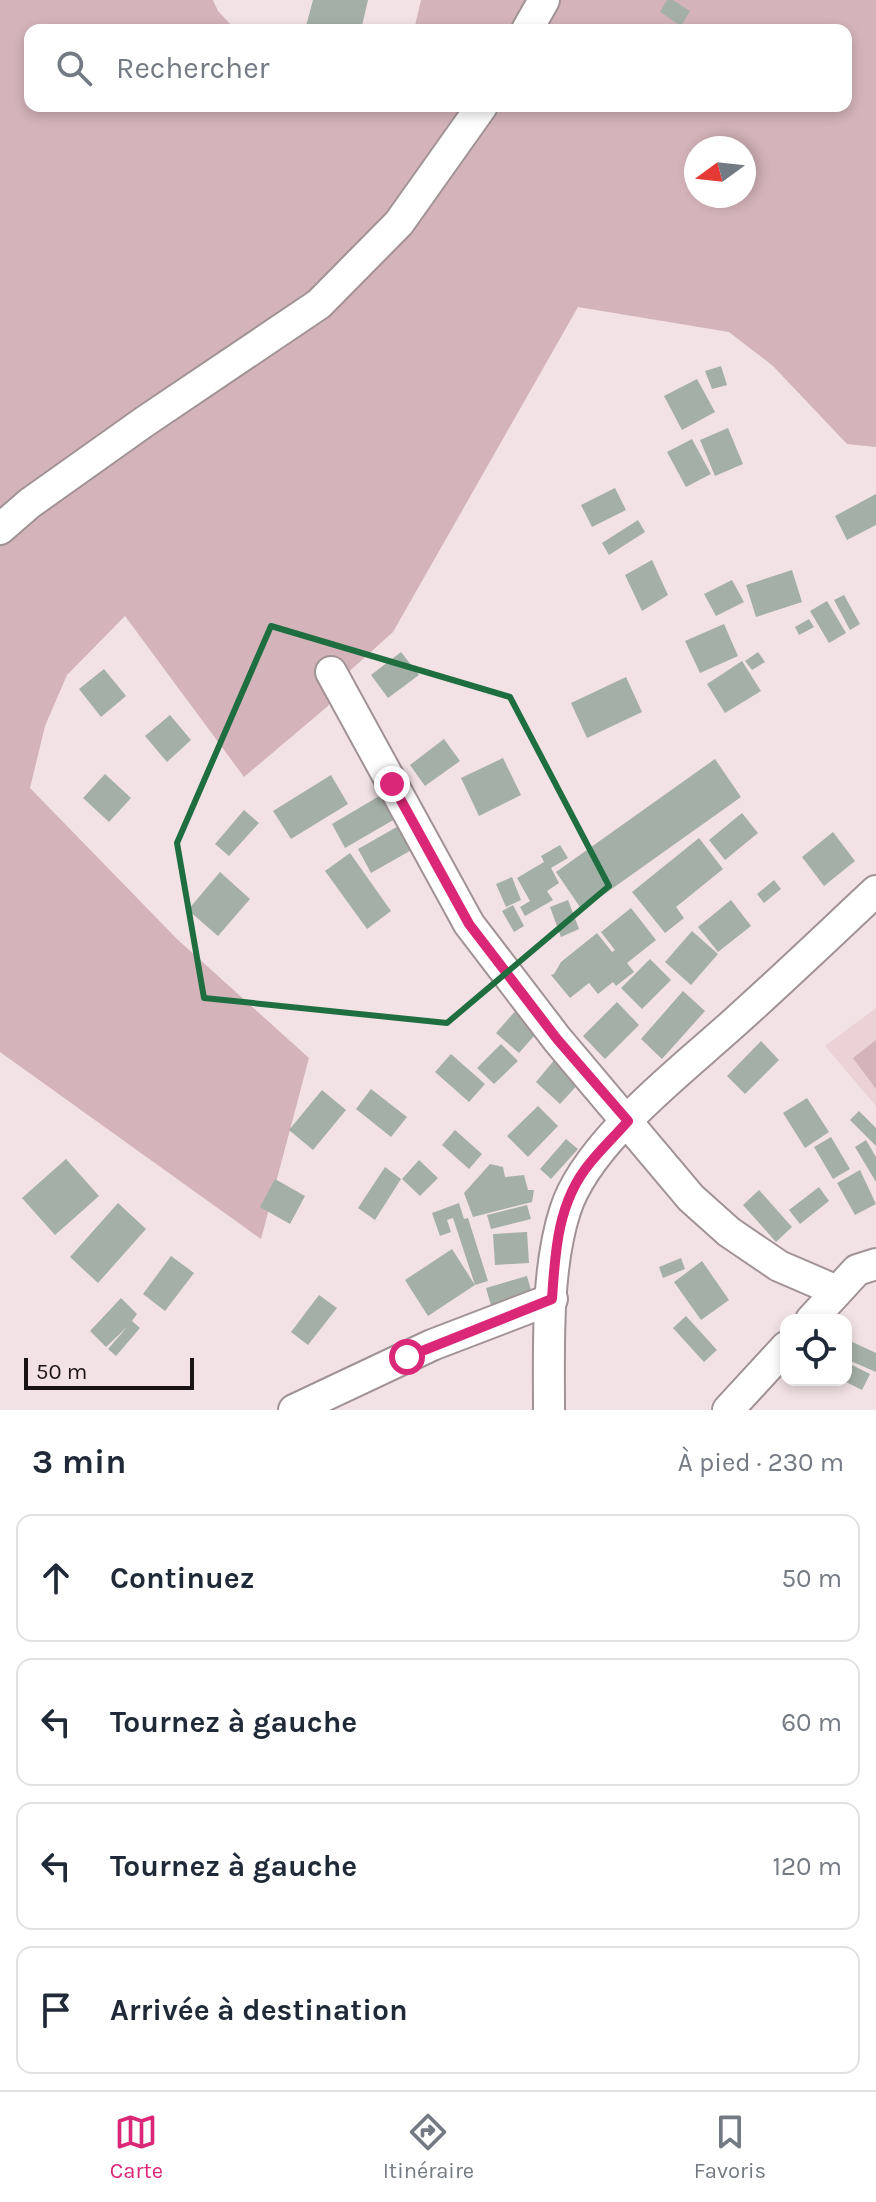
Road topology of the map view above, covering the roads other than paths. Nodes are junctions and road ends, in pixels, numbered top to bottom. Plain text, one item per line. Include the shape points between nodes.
1 (544, 0) edge
2 (530, 24) edge
3 (478, 112) edge
4 (0, 529) edge
5 (331, 672) dead end
6 (876, 891) edge
7 (628, 1121) junction
8 (875, 1263) edge
9 (837, 1291) junction
10 (552, 1299) junction
11 (816, 1314) edge
12 (780, 1354) edge
13 (294, 1410) edge
14 (549, 1410) edge
15 (728, 1410) edge

1 - 2 street
3 - 4 street via 399,223 319,304 144,422
5 - 7 street via 469,924
6 - 7 street
7 - 9 street via 691,1198 729,1232 779,1266
7 - 10 street via 576,1182 555,1249
8 - 9 street via 857,1270
9 - 11 street
10 - 13 street via 432,1345
10 - 14 street
12 - 15 street

